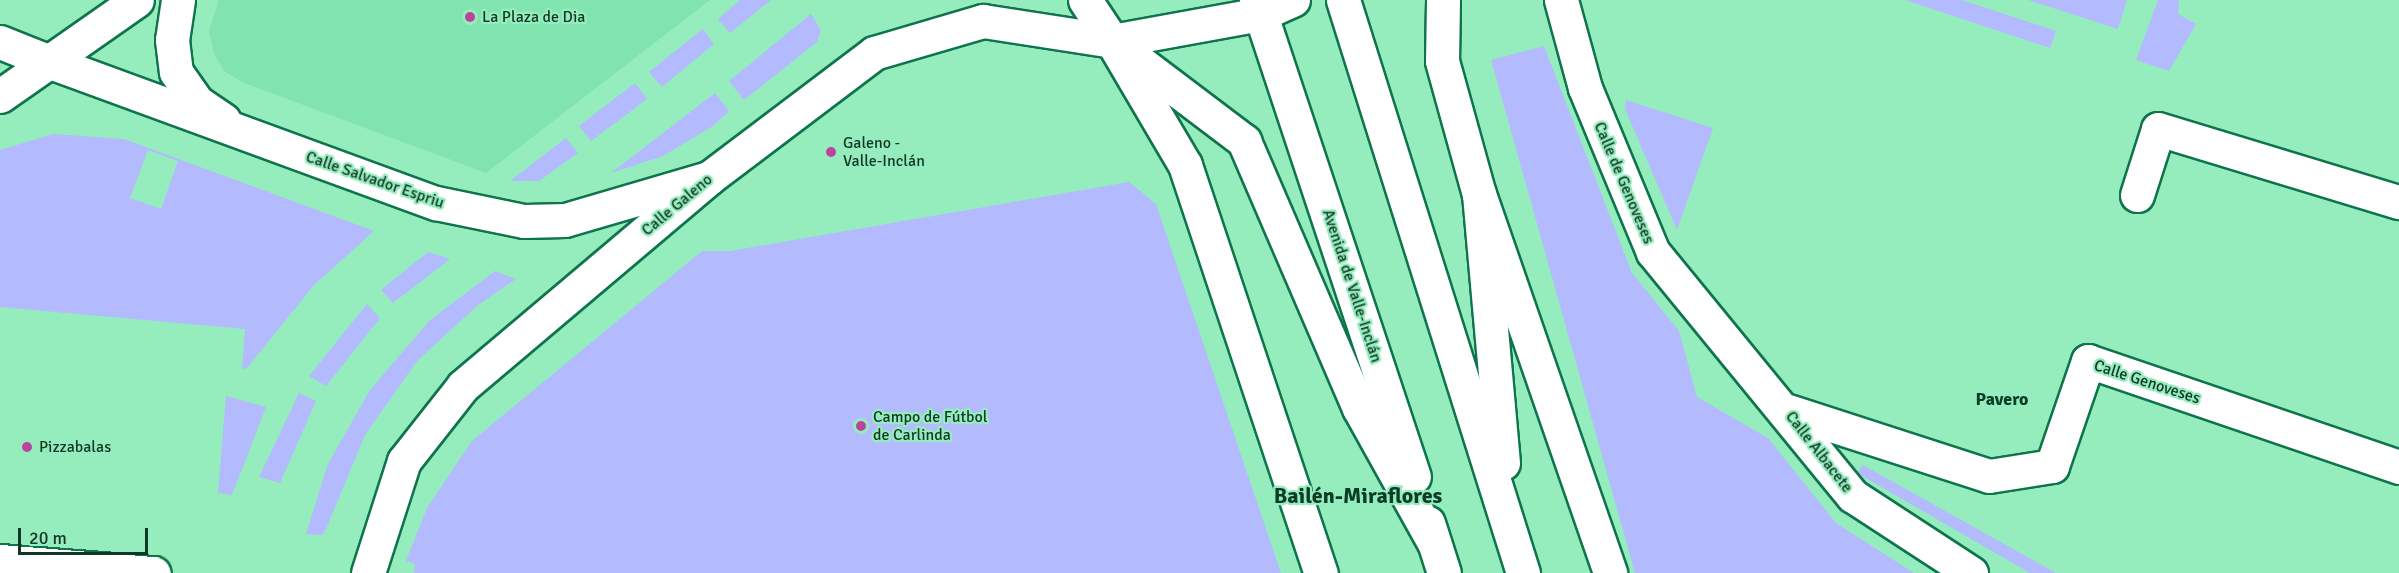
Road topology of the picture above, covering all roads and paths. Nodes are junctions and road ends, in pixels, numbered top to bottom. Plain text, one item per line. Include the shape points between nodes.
1 (137, 0) edge
2 (178, 0) edge
3 (1085, 0) edge
4 (1293, 0) edge
5 (1343, 0) edge
6 (1561, 0) edge
7 (1447, 6) edge
8 (1259, 7) edge
9 (1112, 41) junction
10 (0, 42) edge
11 (50, 62) junction
12 (0, 96) edge
13 (252, 138) junction
14 (709, 178) junction
15 (1479, 194) junction
16 (2137, 195) dead end
17 (2399, 202) edge
18 (1693, 302) joint
19 (1788, 411) junction
20 (2399, 466) edge
21 (1507, 518) junction
22 (1439, 558) edge
23 (0, 561) edge
24 (154, 573) edge
25 (368, 573) edge
26 (1321, 573) edge
27 (1522, 573) edge
28 (1610, 573) edge
29 (1971, 573) edge

1 - 11 street
2 - 13 street, Calle Salvador Espriu via 172,40 176,72 196,102
3 - 9 street
4 - 8 street
5 - 21 street
6 - 18 street, Calle de Genoveses via 1585,88 1653,252
7 - 15 street via 1443,61
8 - 9 street
8 - 22 street, Avenida de Valle-Inclán
9 - 14 street, Calle Galeno via 982,21 874,53
9 - 22 street via 1244,141 1359,408
9 - 26 street via 1185,165
10 - 11 street, Calle Salvador Espriu
11 - 12 street
11 - 13 street, Calle Salvador Espriu
13 - 14 street, Calle Salvador Espriu via 436,203 524,220 565,219
14 - 25 street, Calle Galeno via 463,386 404,461
15 - 21 street
15 - 28 street
16 - 17 street via 2158,129
18 - 19 street, Calle Albacete
19 - 20 street, Calle Genoveses via 1989,476 2052,466 2088,361
19 - 29 street, Calle Albacete via 1853,496
21 - 27 street
23 - 24 street

